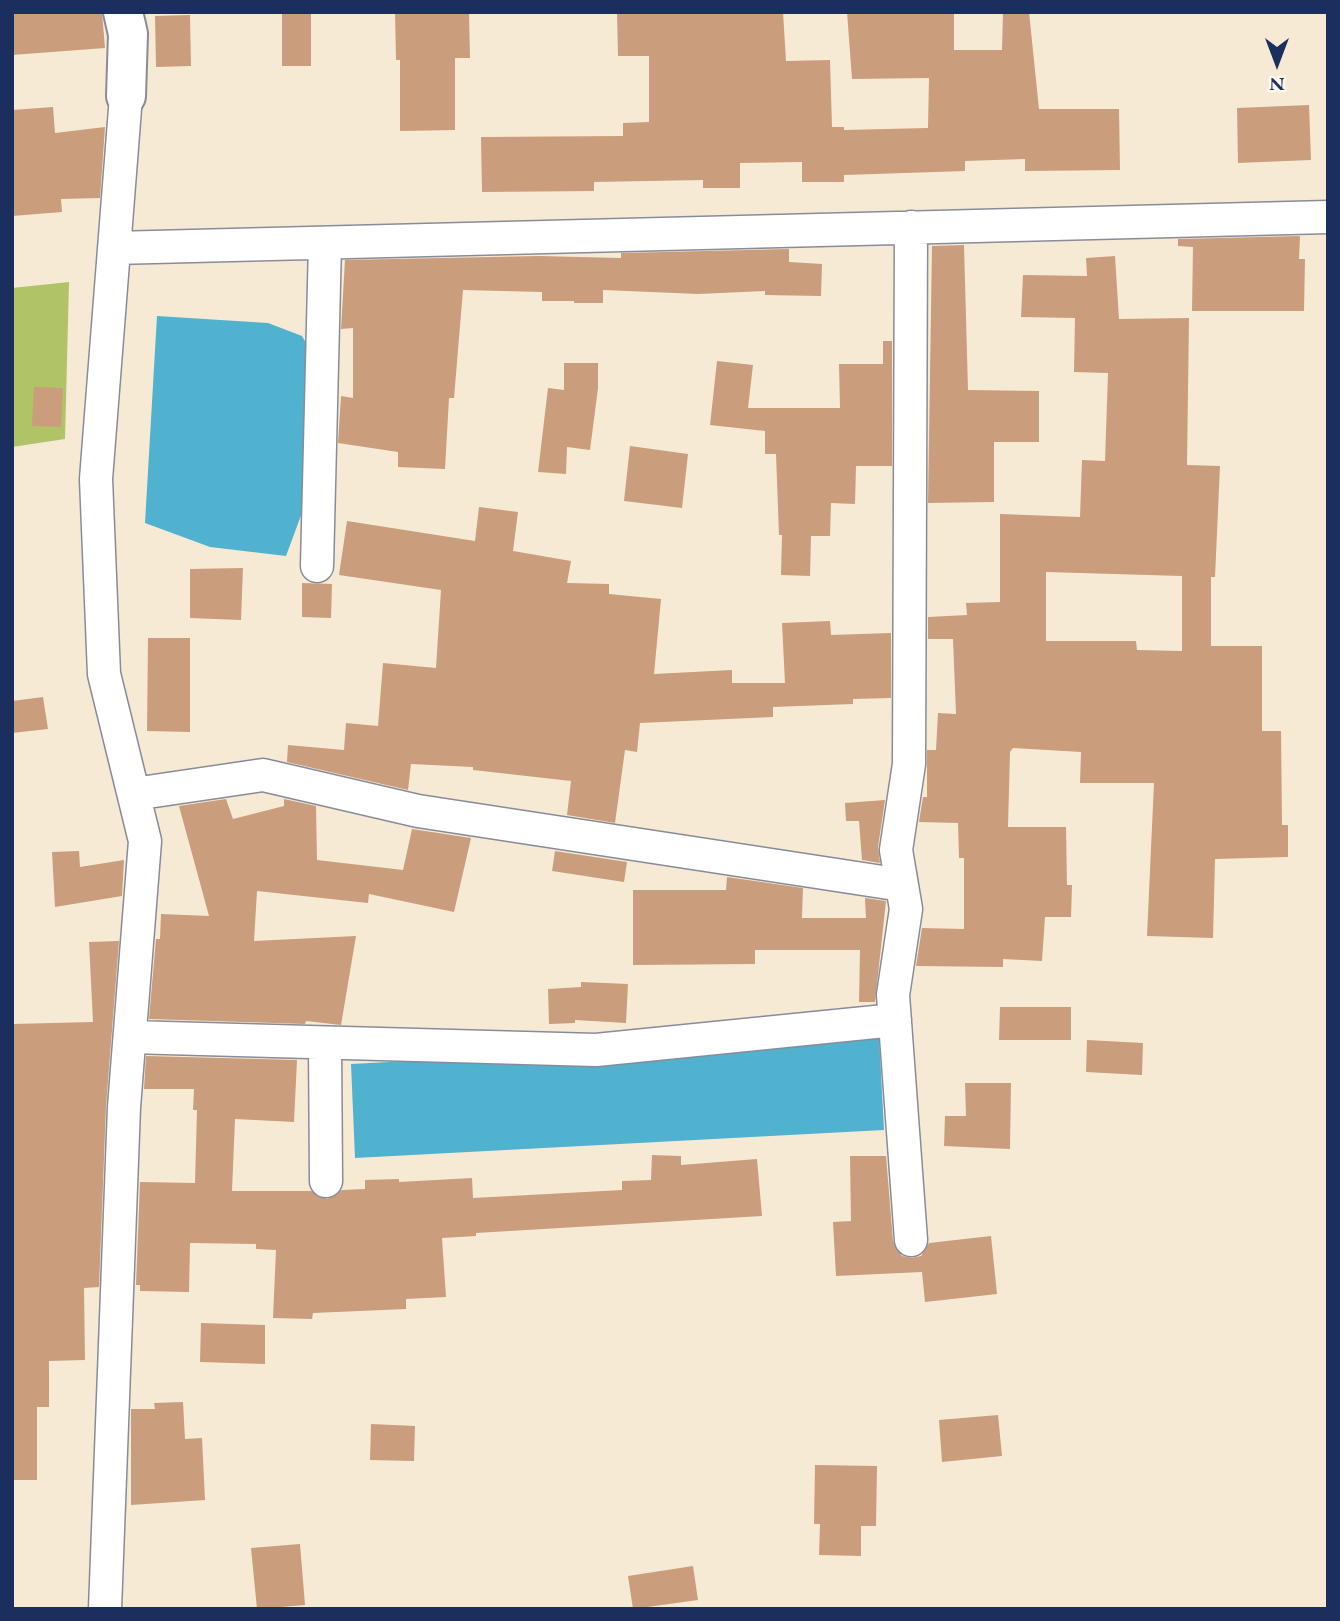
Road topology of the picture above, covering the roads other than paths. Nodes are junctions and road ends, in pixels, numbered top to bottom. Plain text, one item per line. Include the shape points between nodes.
1 (123, 12) edge
2 (126, 96) joint
3 (1328, 216) edge
4 (911, 228) junction
5 (324, 243) junction
6 (114, 248) junction
7 (317, 566) dead end
8 (134, 794) junction
9 (902, 885) junction
10 (895, 1020) junction
11 (130, 1037) junction
12 (324, 1044) junction
13 (326, 1181) dead end
14 (911, 1240) dead end
15 (104, 1609) edge

1 - 2 street via 128,34
2 - 6 street
3 - 4 street
4 - 5 street
4 - 9 street via 909,764 896,850
5 - 6 street
5 - 7 street
6 - 8 street via 96,479 104,674
8 - 9 street via 263,775 418,811
8 - 11 street via 145,841
9 - 10 street via 906,909 893,995
10 - 12 street via 596,1049
10 - 14 street
11 - 12 street
11 - 15 street
12 - 13 street

